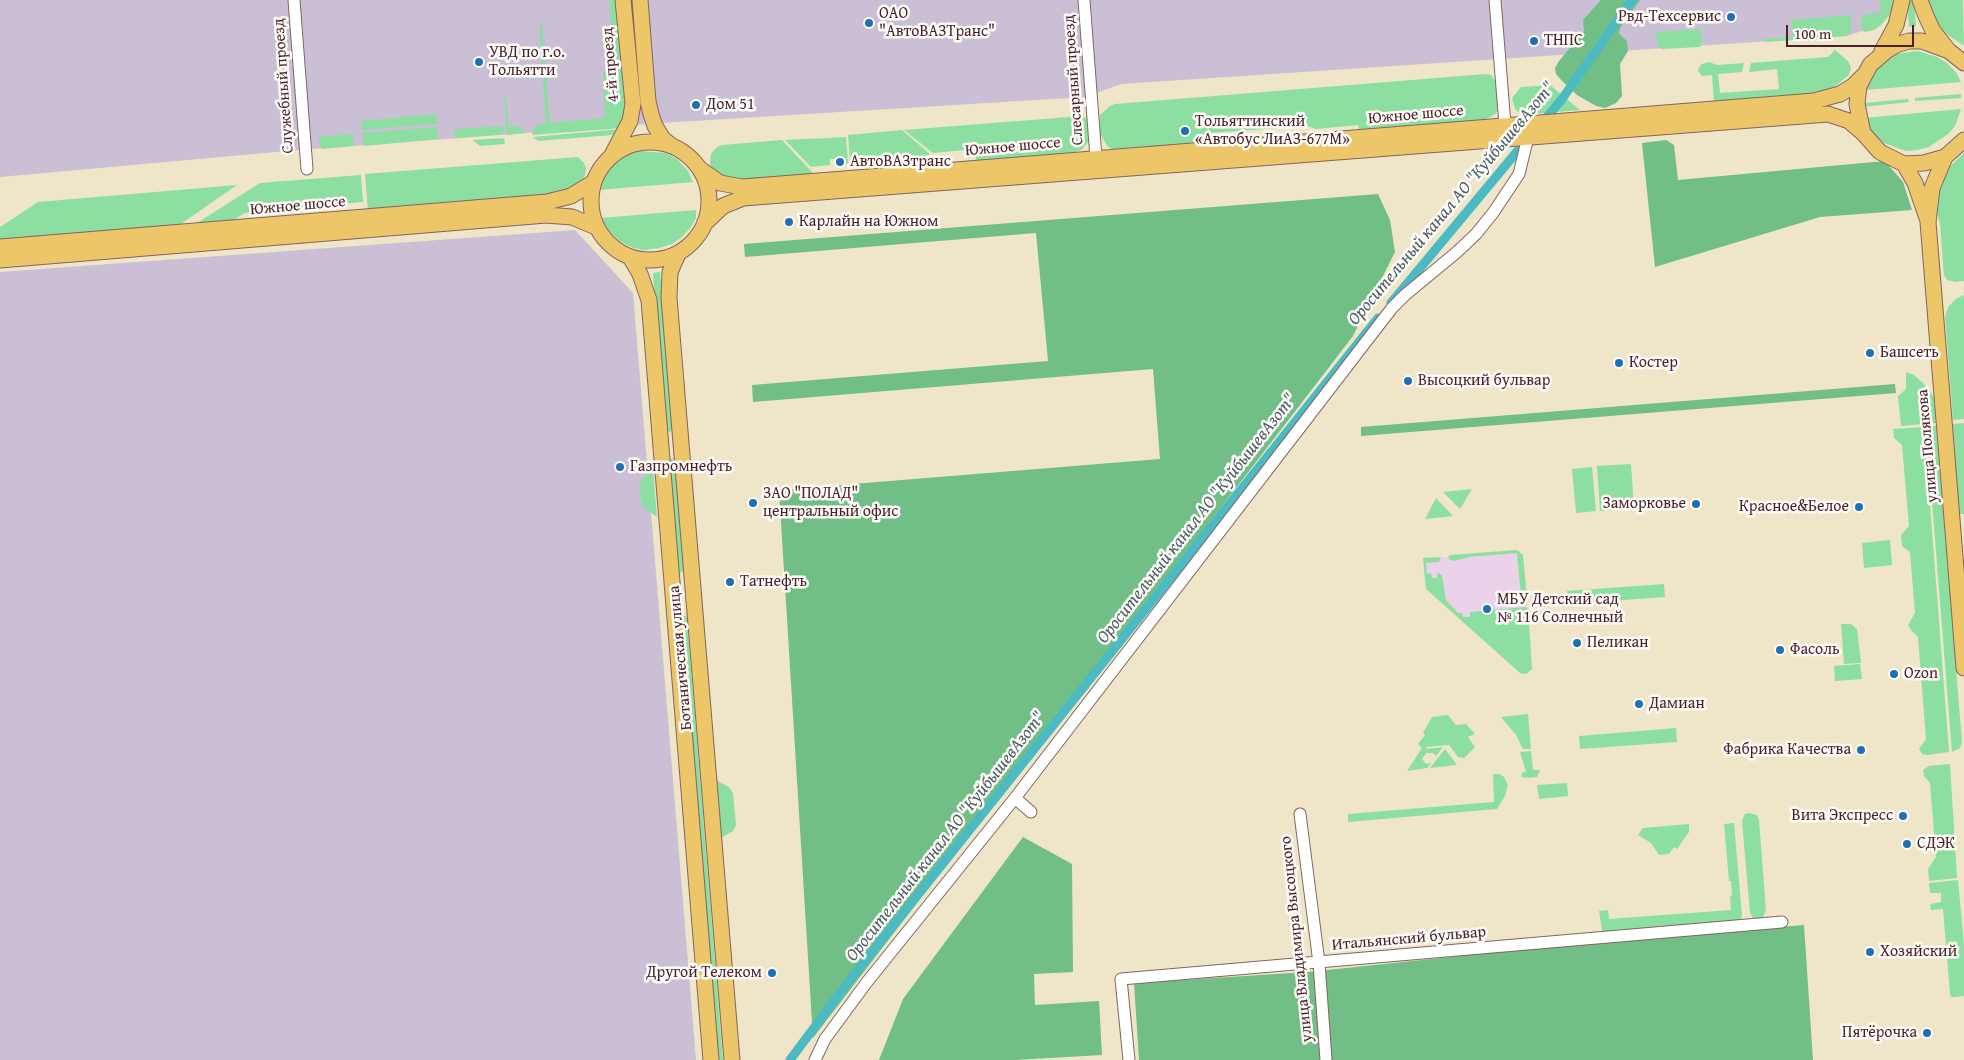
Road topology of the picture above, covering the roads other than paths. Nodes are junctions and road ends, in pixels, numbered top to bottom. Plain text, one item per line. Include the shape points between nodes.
1 (294, 0) edge
2 (623, 0) edge
3 (640, 0) edge
4 (1084, 0) edge
5 (1495, 0) edge
6 (1902, 0) edge
7 (1920, 0) edge
8 (1949, 51) junction
9 (1876, 59) junction
10 (1964, 63) edge
11 (1864, 75) junction
12 (1505, 125) junction
13 (1863, 133) junction
14 (1528, 137) junction
15 (1964, 140) edge
16 (674, 147) junction
17 (613, 153) junction
18 (1945, 157) junction
19 (1096, 158) junction
20 (1904, 164) junction
21 (700, 168) junction
22 (307, 169) dead end
23 (594, 182) junction
24 (1928, 222) junction
25 (704, 224) junction
26 (596, 227) junction
27 (0, 247) edge
28 (678, 254) junction
29 (630, 257) junction
30 (0, 260) edge
31 (681, 448) junction
32 (661, 450) junction
33 (693, 590) junction
34 (672, 592) junction
35 (1964, 668) edge
36 (1015, 798) junction
37 (1031, 812) dead end
38 (1300, 814) dead end
39 (1782, 922) dead end
40 (1319, 963) junction
41 (710, 1060) edge
42 (732, 1060) edge
43 (815, 1060) edge
44 (1130, 1060) edge
45 (1326, 1060) edge

1 - 22 street, Служебный проезд
2 - 17 main road, 4-й проезд via 633,104 630,120
3 - 16 main road via 651,114 663,139
4 - 19 street, Слесарный проезд
5 - 12 street
6 - 9 main road via 1892,36
7 - 8 main road via 1933,31
8 - 9 main road, Южное шоссе via 1922,41 1909,41 1896,45
8 - 10 main road, Южное шоссе
9 - 11 main road, Южное шоссе
11 - 12 main road, Южное шоссе via 1840,94 1814,100
11 - 13 main road, Южное шоссе via 1856,97
12 - 19 main road, Южное шоссе
13 - 14 main road, Южное шоссе via 1849,121 1828,114
13 - 20 main road, Южное шоссе via 1880,152
14 - 25 main road, Южное шоссе via 743,198 723,206
14 - 36 street via 1519,174 1493,213 1457,252 1392,308
15 - 18 main road
16 - 17 main road via 646,142
16 - 21 main road via 687,154
17 - 23 main road via 601,166
18 - 20 main road
18 - 24 main road, улица Полякова via 1932,188
19 - 21 main road, Южное шоссе via 742,187 720,183
20 - 24 main road, улица Полякова via 1915,183
21 - 25 main road via 709,195
23 - 26 main road via 592,210
23 - 27 main road, Южное шоссе via 571,196 547,202
24 - 35 main road, улица Полякова
25 - 28 main road
26 - 29 main road via 611,246
26 - 30 main road, Южное шоссе via 572,216 546,215
28 - 29 main road via 653,260
28 - 31 main road, Ботаническая улица via 670,272 669,298
29 - 32 main road, Ботаническая улица via 649,300
31 - 32 main road
31 - 33 main road, Ботаническая улица
32 - 34 main road, Ботаническая улица
33 - 34 main road
33 - 42 main road, Ботаническая улица
34 - 41 main road, Ботаническая улица
36 - 37 street
36 - 43 street via 868,982 825,1039
38 - 40 street, улица Владимира Высоцкого
39 - 40 street, Итальянский бульвар
40 - 44 street, Итальянский бульвар via 1121,979
40 - 45 street, улица Владимира Высоцкого

